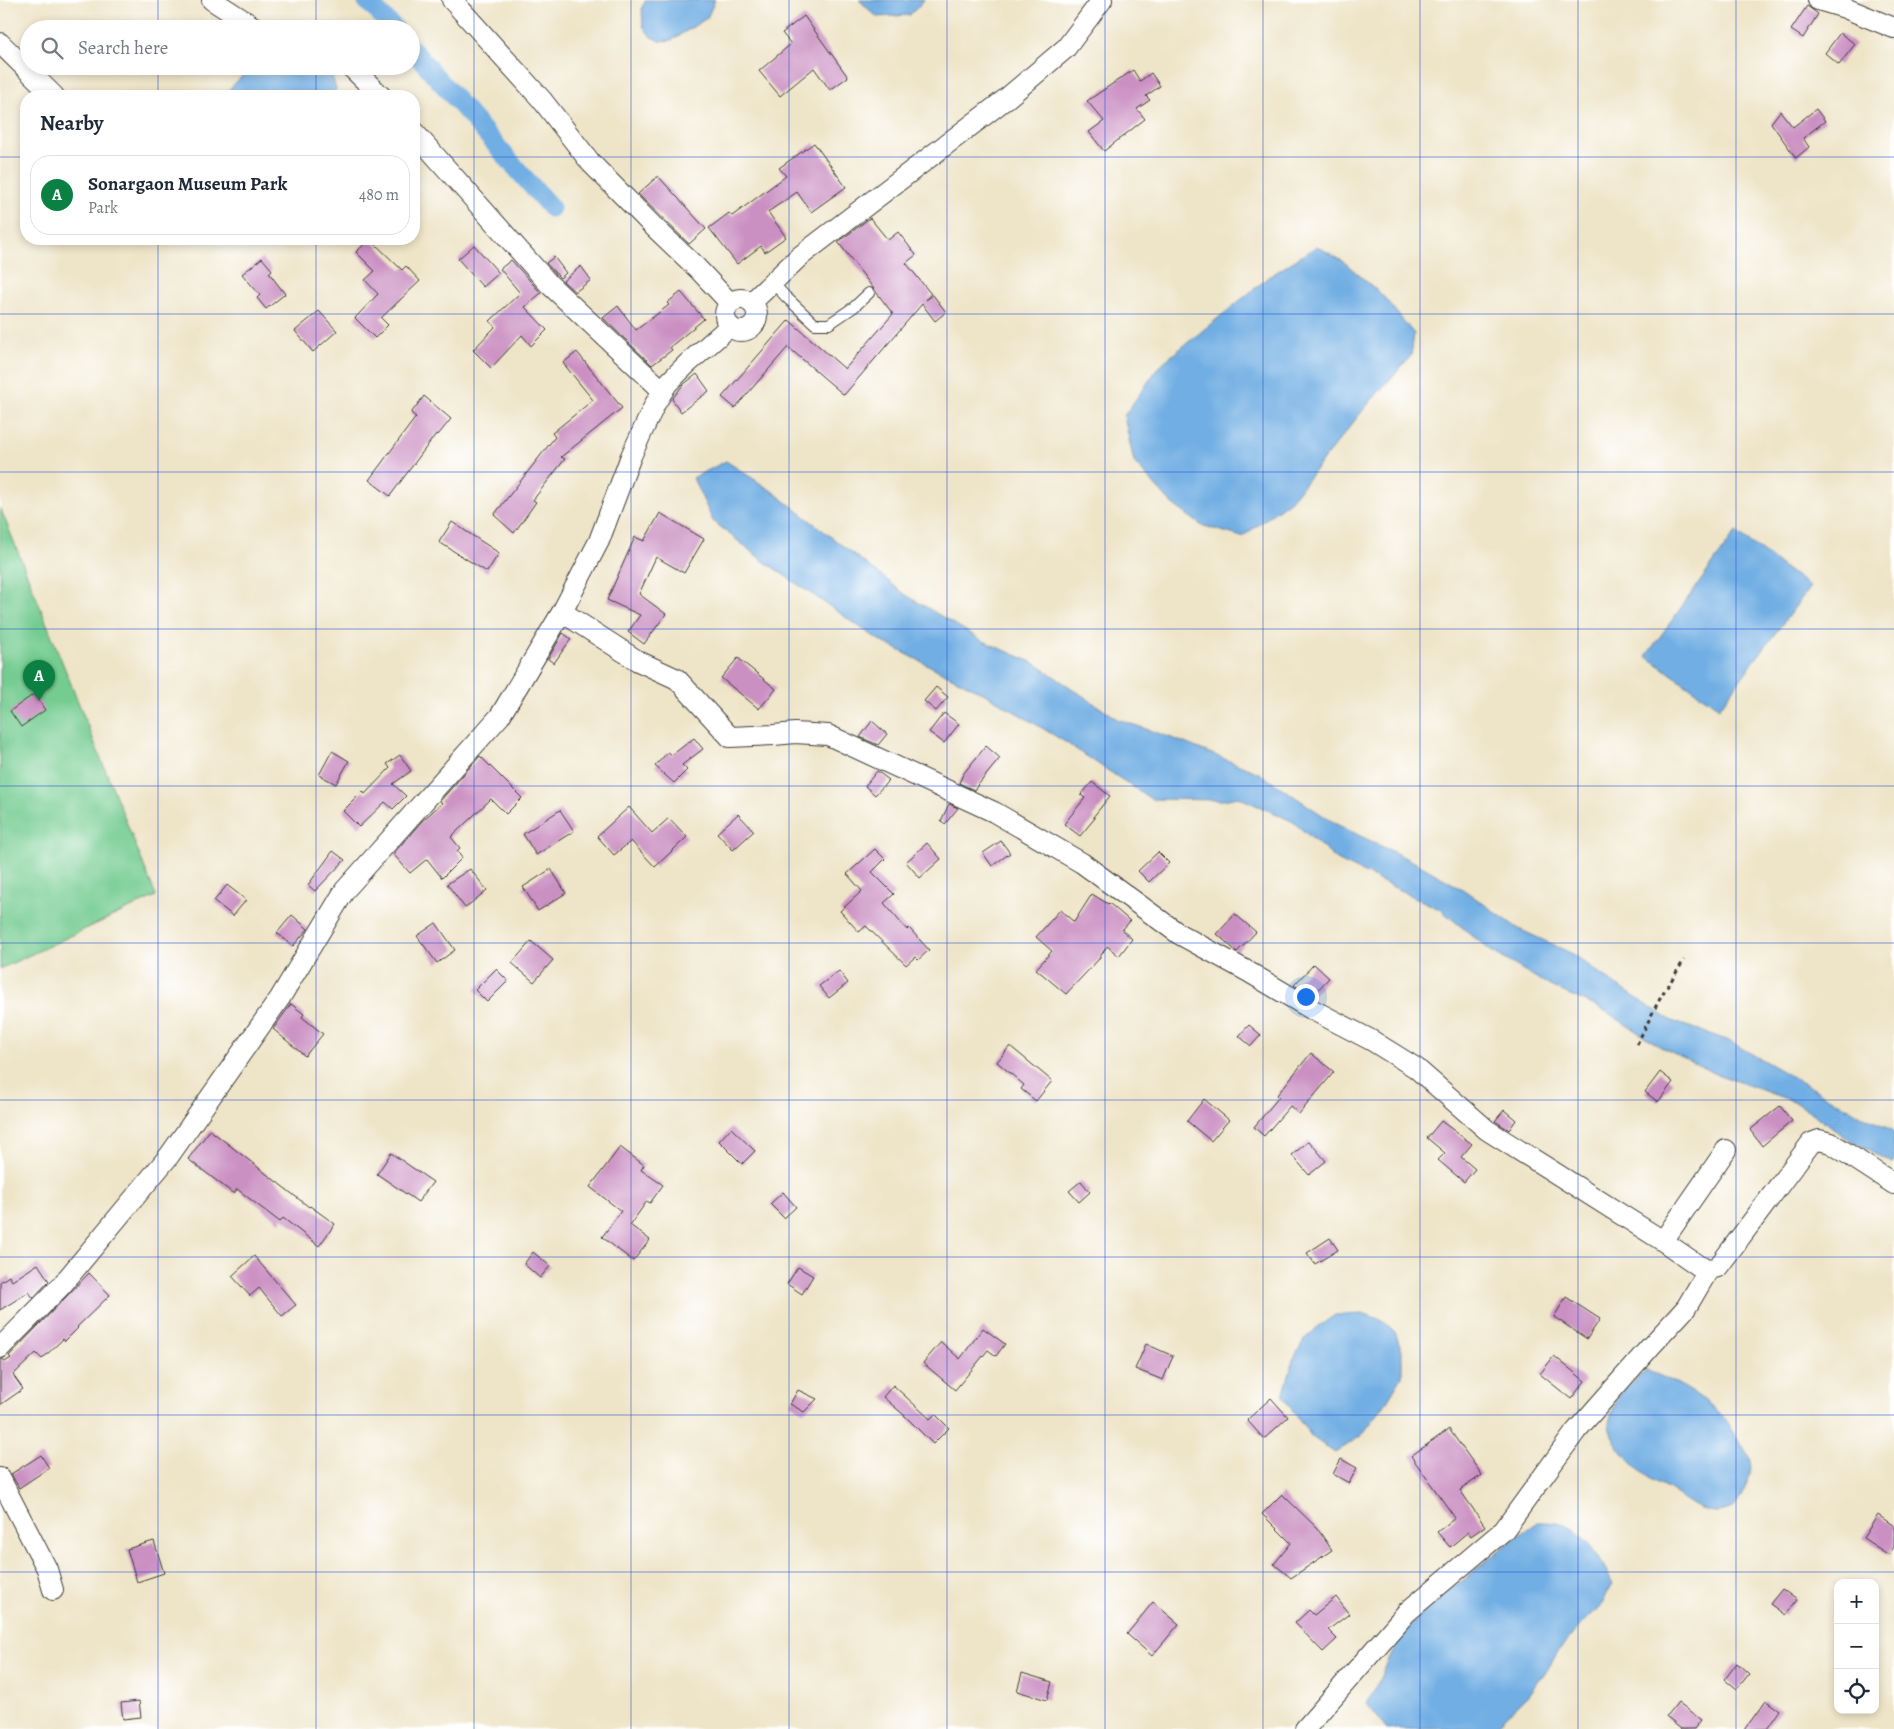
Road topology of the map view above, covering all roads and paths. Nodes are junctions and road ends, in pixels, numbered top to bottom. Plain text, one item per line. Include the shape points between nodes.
1 (212, 0) edge
2 (452, 0) edge
3 (1102, 0) edge
4 (1818, 0) edge
5 (243, 20) edge
6 (1894, 28) edge
7 (0, 43) edge
8 (20, 63) edge
9 (33, 75) edge
10 (359, 75) edge
11 (48, 90) edge
12 (375, 90) edge
13 (420, 139) edge
14 (773, 283) junction
15 (869, 293) dead end
16 (730, 303) junction
17 (751, 303) junction
18 (730, 326) junction
19 (663, 391) junction
20 (562, 612) junction
21 (1684, 960) dead end
22 (1637, 1044) dead end
23 (1726, 1150) dead end
24 (1894, 1184) edge
25 (1664, 1241) junction
26 (1709, 1269) junction
27 (0, 1348) edge
28 (0, 1478) edge
29 (53, 1590) dead end
30 (1305, 1729) edge

1 - 5 street
2 - 16 street via 542,100 592,163
3 - 14 street via 1066,48 1007,98 799,257
4 - 6 street
7 - 8 street
9 - 11 street
10 - 12 street
13 - 19 street via 549,284
14 - 15 lane via 815,324 830,324
14 - 17 street
16 - 17 street via 740,299
16 - 18 street via 725,318
17 - 18 street via 756,318 751,327 741,331
18 - 19 street via 687,364
19 - 20 street via 631,456 599,541
20 - 25 street via 638,660 677,679 730,737 795,732 828,735 1002,817 1082,863 1179,934 1416,1068 1487,1130
20 - 27 street via 500,716 345,890 280,998 169,1156 61,1286
21 - 22 path
23 - 25 street
24 - 26 street via 1831,1143 1819,1140 1811,1144 1718,1267
25 - 26 street via 1699,1266
26 - 30 street via 1686,1308 1576,1431 1504,1530 1407,1612
28 - 29 street via 47,1569

